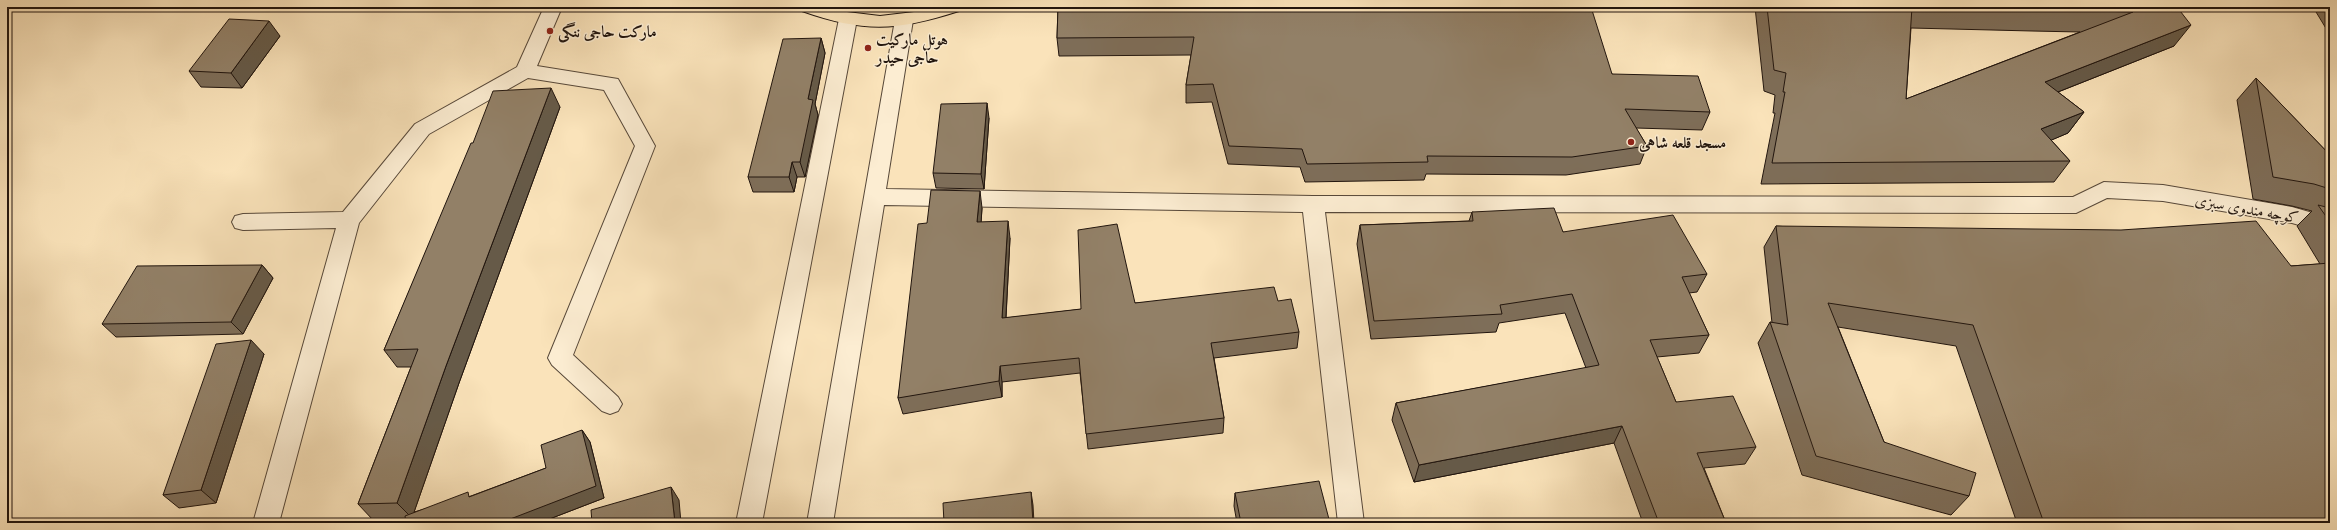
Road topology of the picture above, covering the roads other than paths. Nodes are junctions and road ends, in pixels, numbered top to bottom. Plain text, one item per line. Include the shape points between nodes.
1 (553, 7) edge
2 (809, 7) edge
3 (952, 7) edge
4 (848, 20) junction
5 (904, 20) junction
6 (525, 70) junction
7 (874, 197) junction
8 (1313, 204) junction
9 (349, 220) junction
10 (243, 222) dead end
11 (2330, 226) edge
12 (610, 404) dead end
13 (266, 523) edge
14 (749, 523) edge
15 (820, 523) edge
16 (1351, 523) edge

1 - 6 street
2 - 4 highway
3 - 5 highway
4 - 5 highway via 878,23
4 - 14 street
5 - 7 street
6 - 9 street via 422,129
6 - 12 street via 611,84 645,146 560,358
7 - 8 street, کوچه مندوی سبزی
7 - 15 street
8 - 11 street, کوچه مندوی سبزی via 2076,205 2104,190 2163,194 2292,214
8 - 16 street
9 - 10 street
9 - 13 street

